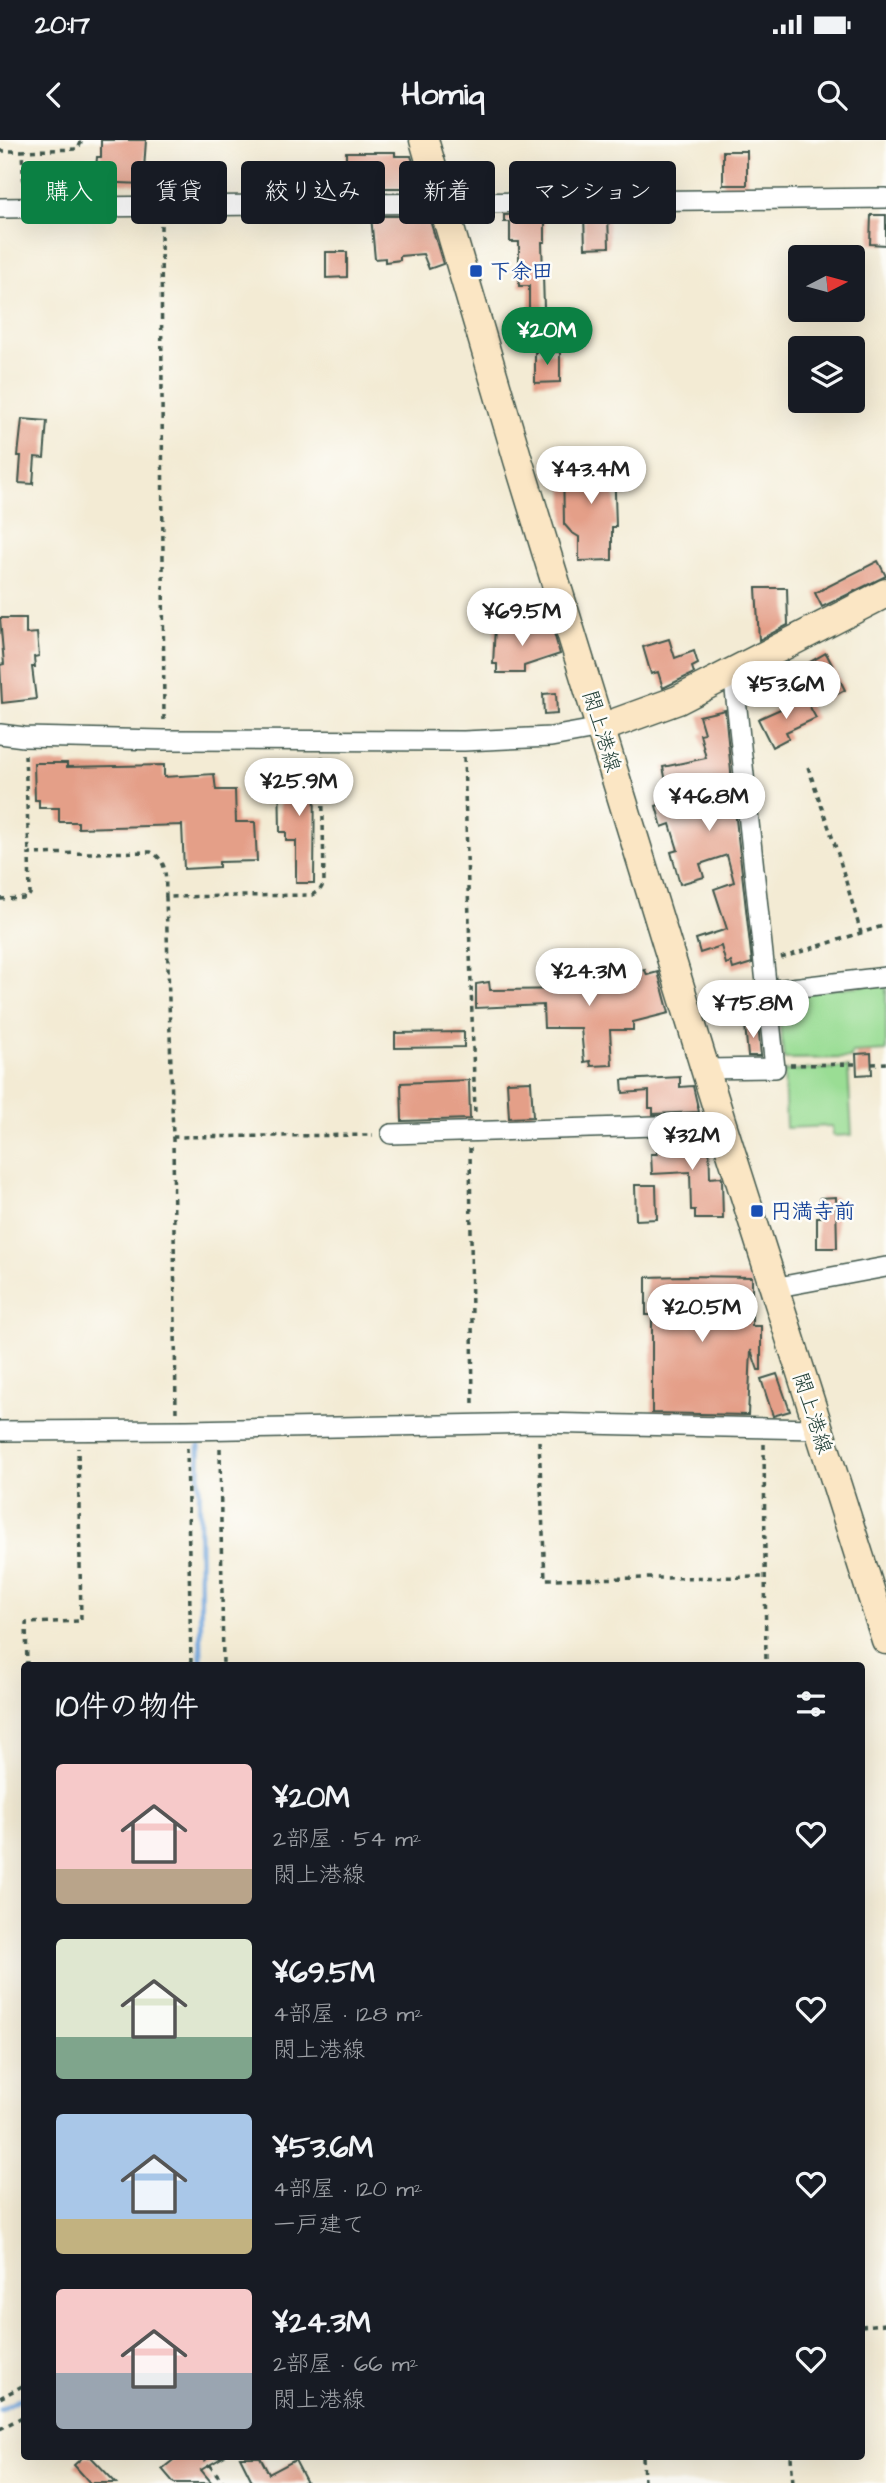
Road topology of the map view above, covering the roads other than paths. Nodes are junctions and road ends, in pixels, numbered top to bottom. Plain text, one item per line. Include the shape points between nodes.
1 (424, 140) edge
2 (431, 161) edge
3 (886, 198) edge
4 (495, 203) edge
5 (399, 204) edge
6 (0, 208) edge
7 (450, 224) edge
8 (886, 593) edge
9 (733, 671) junction
10 (601, 729) junction
11 (0, 734) edge
12 (886, 977) edge
13 (766, 991) junction
14 (705, 1069) junction
15 (722, 1124) junction
16 (391, 1134) road end
17 (886, 1267) edge
18 (773, 1288) junction
19 (818, 1429) junction
20 (0, 1431) edge
21 (886, 1640) edge

1 - 2 main road, 閖上港線
3 - 4 street
5 - 6 street
7 - 10 main road, 閖上港線
8 - 9 main road
9 - 10 main road via 678,700
9 - 13 street
10 - 11 street via 551,737 464,741 164,740
10 - 14 main road, 閖上港線
12 - 13 street
13 - 14 street via 775,1068
14 - 15 main road, 閖上港線
15 - 16 street
15 - 18 main road, 閖上港線
17 - 18 street
18 - 19 main road, 閖上港線
19 - 20 street via 538,1423
19 - 21 main road, 閖上港線

